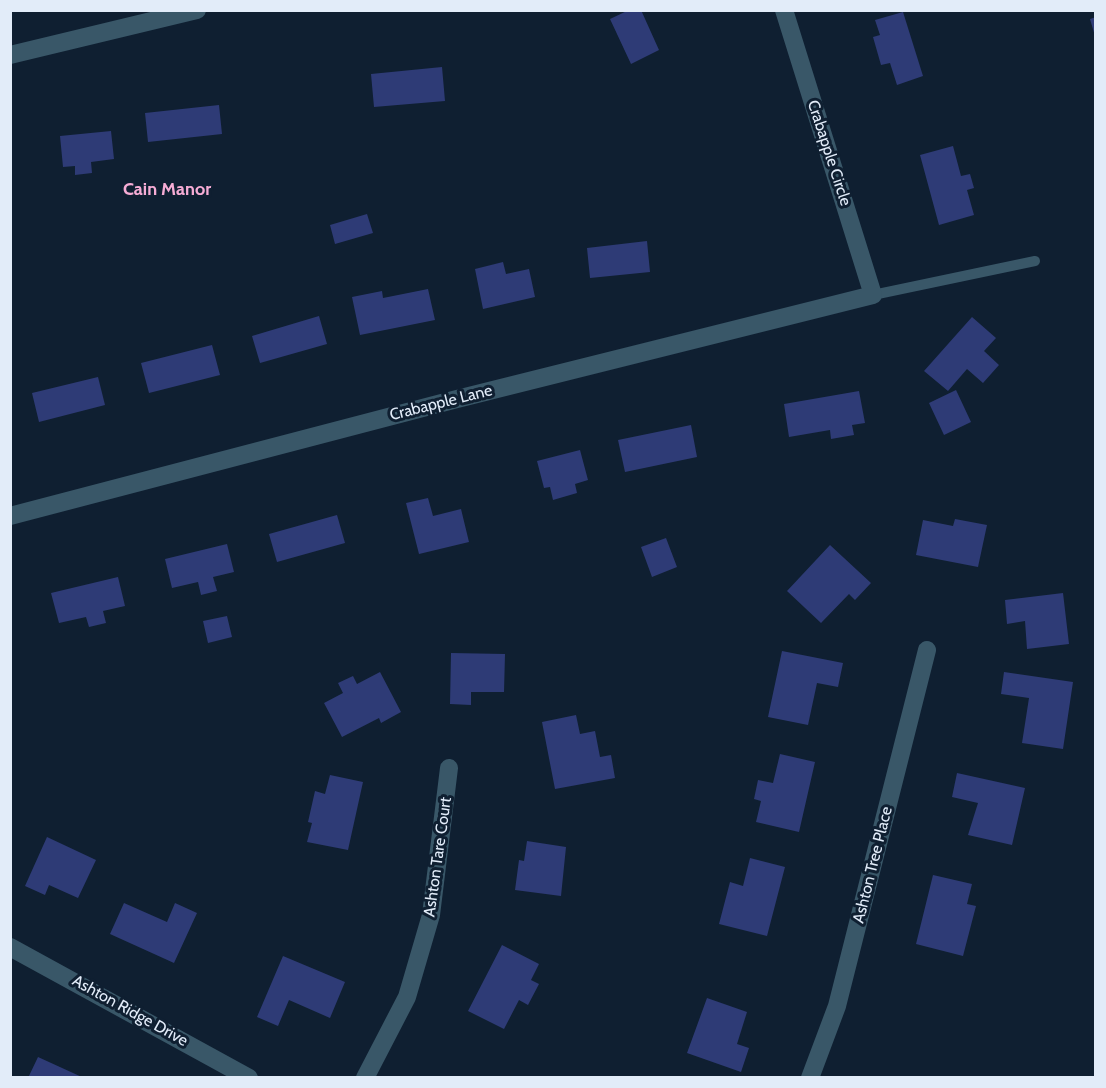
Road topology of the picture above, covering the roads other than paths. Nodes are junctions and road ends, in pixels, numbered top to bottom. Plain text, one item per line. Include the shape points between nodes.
1 (197, 10) edge
2 (784, 10) edge
3 (10, 55) edge
4 (1035, 261) dead end
5 (873, 295) junction
6 (10, 516) edge
7 (927, 650) dead end
8 (449, 768) dead end
9 (10, 947) edge
10 (249, 1077) edge
11 (365, 1077) edge
12 (810, 1077) edge

1 - 3 street
2 - 5 street, Crabapple Circle
4 - 5 lane
5 - 6 street, Crabapple Lane
7 - 12 street, Ashton Tree Place via 837,1006
8 - 11 street, Ashton Tare Court via 431,915 407,997
9 - 10 street, Ashton Ridge Drive

